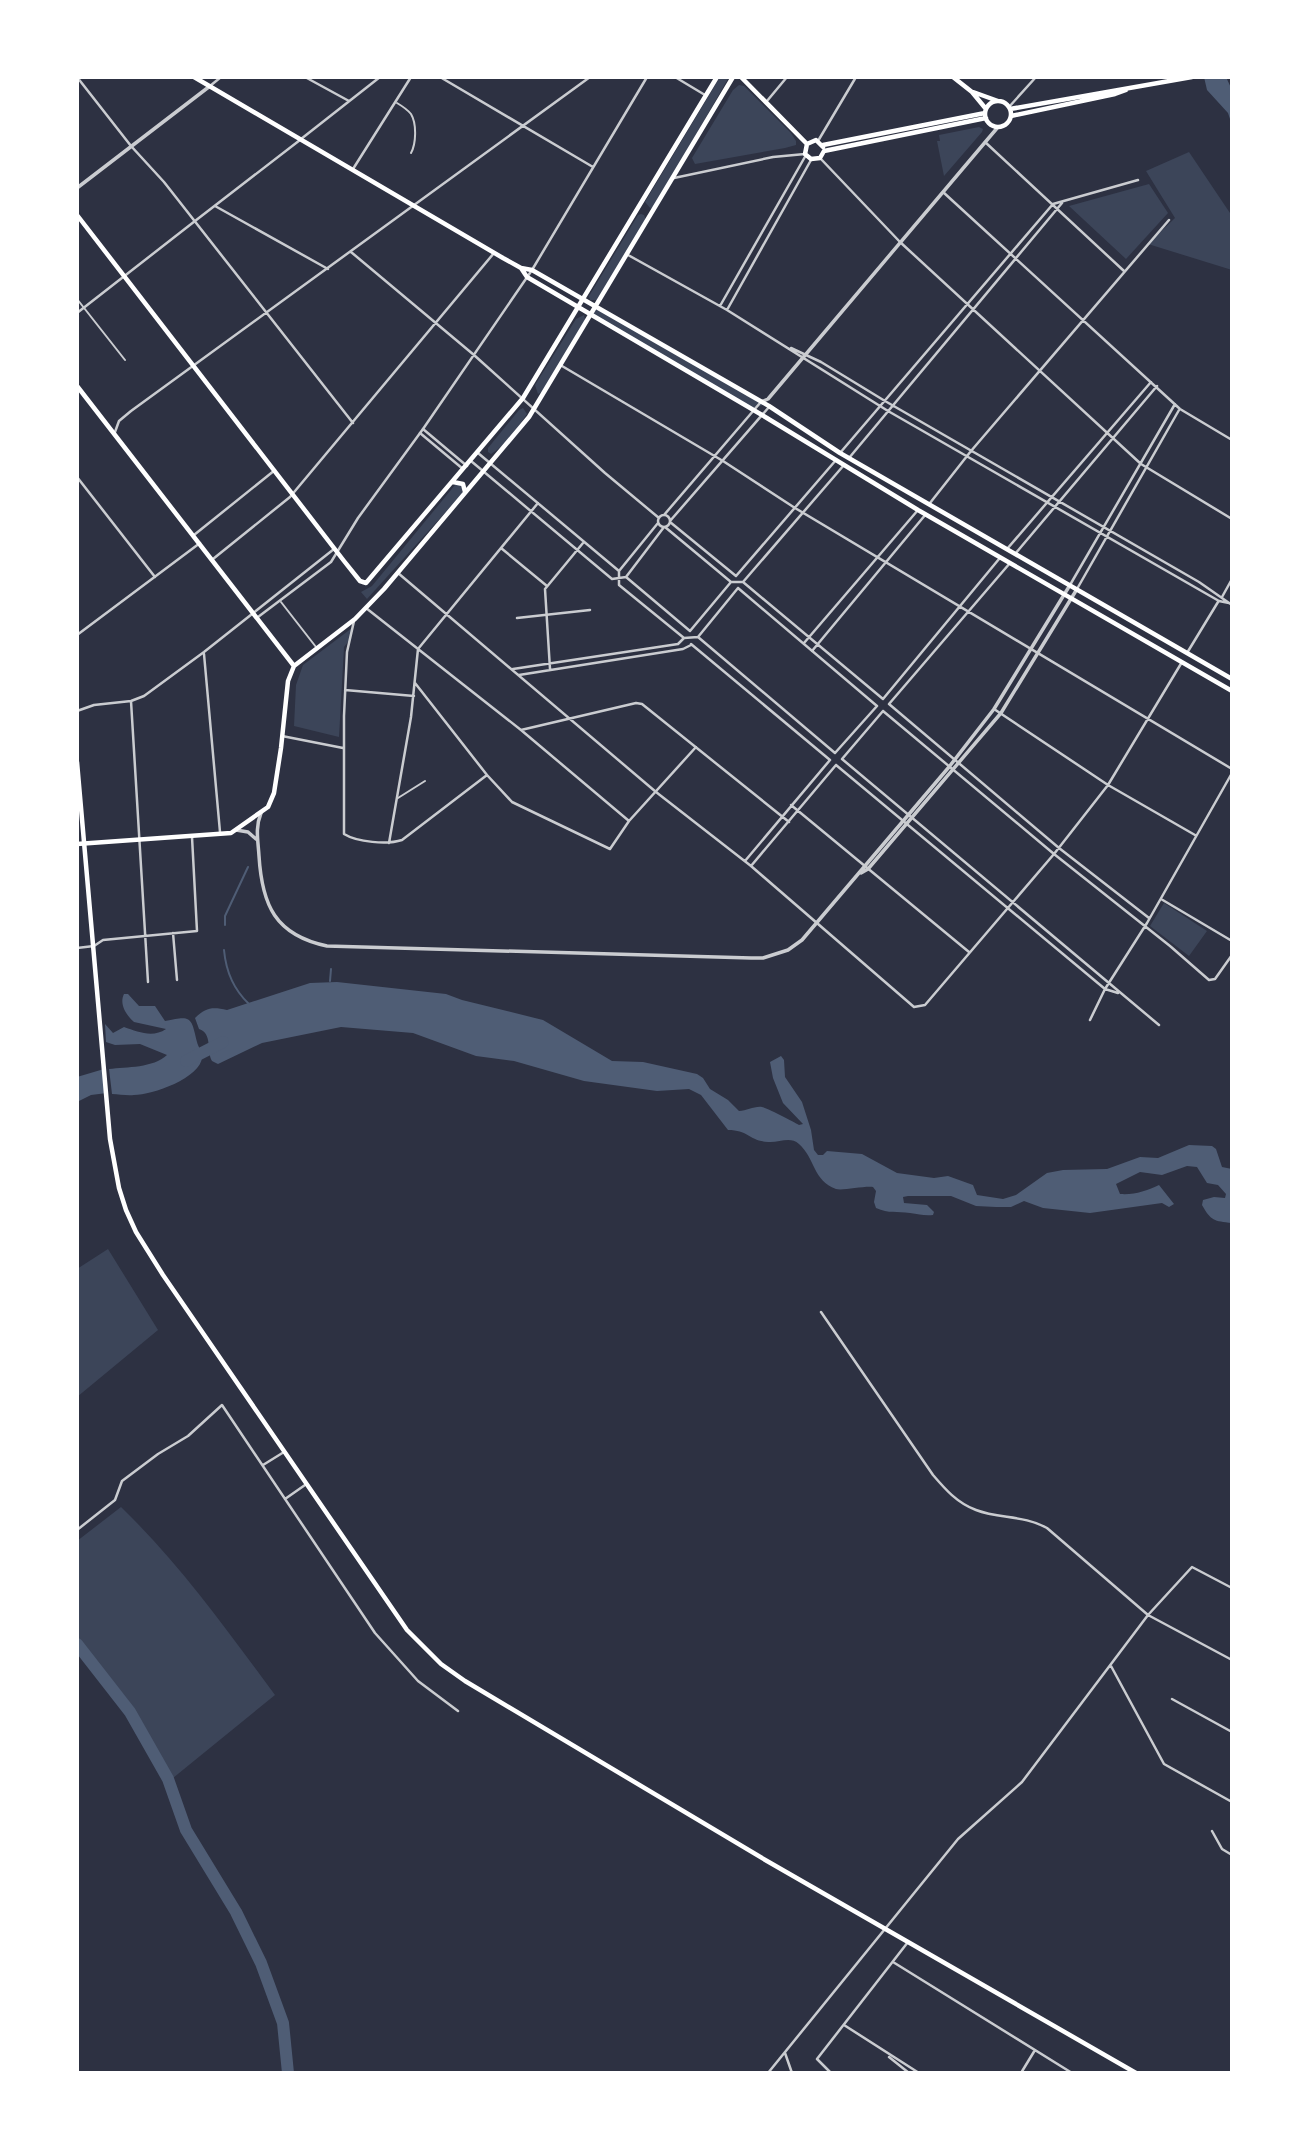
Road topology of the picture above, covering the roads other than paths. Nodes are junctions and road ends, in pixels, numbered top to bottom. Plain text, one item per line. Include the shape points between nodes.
1 (77, 77) edge
2 (194, 77) edge
3 (222, 77) edge
4 (304, 77) edge
5 (380, 77) edge
6 (411, 77) edge
7 (440, 77) edge
8 (590, 77) edge
9 (647, 77) edge
10 (675, 77) edge
11 (717, 77) edge
12 (733, 77) edge
13 (741, 77) edge
14 (787, 77) edge
15 (856, 77) edge
16 (953, 77) edge
17 (1037, 77) edge
18 (1192, 77) edge
19 (210, 86) junction
20 (1130, 89) junction
21 (972, 92) junction
22 (706, 96) junction
23 (349, 101) junction
24 (395, 101) junction
25 (1000, 102) junction
26 (766, 103) junction
27 (1009, 108) junction
28 (986, 114) junction
29 (1010, 116) junction
30 (524, 126) junction
31 (998, 127) junction
32 (301, 139) junction
33 (985, 142) junction
34 (807, 144) junction
35 (131, 146) junction
36 (822, 146) junction
37 (411, 153) dead end
38 (808, 156) junction
39 (820, 158) junction
40 (593, 167) junction
41 (353, 169) junction
42 (674, 178) junction
43 (1138, 180) dead end
44 (77, 188) edge
45 (943, 192) junction
46 (1062, 202) junction
47 (1053, 204) junction
48 (215, 206) junction
49 (414, 206) junction
50 (1058, 209) junction
51 (77, 215) edge
52 (1169, 220) dead end
53 (195, 221) junction
54 (900, 242) junction
55 (351, 252) junction
56 (494, 253) junction
57 (628, 255) junction
58 (1010, 255) junction
59 (1017, 260) junction
60 (521, 268) junction
61 (328, 269) junction
62 (532, 270) junction
63 (1124, 271) junction
64 (125, 275) junction
65 (527, 277) junction
66 (77, 299) edge
67 (584, 300) junction
68 (967, 305) junction
69 (720, 306) junction
70 (597, 307) junction
71 (84, 308) junction
72 (579, 308) junction
73 (727, 310) junction
74 (974, 311) junction
75 (77, 313) edge
76 (267, 313) junction
77 (592, 315) junction
78 (1084, 320) junction
79 (434, 322) junction
80 (788, 347) junction
81 (806, 354) junction
82 (474, 355) junction
83 (802, 358) junction
84 (125, 360) dead end
85 (195, 365) junction
86 (562, 366) junction
87 (1041, 372) junction
88 (1152, 382) junction
89 (1157, 386) junction
90 (78, 388) edge
91 (523, 398) junction
92 (768, 399) junction
93 (885, 401) junction
94 (761, 402) junction
95 (1175, 404) junction
96 (892, 405) junction
97 (769, 406) junction
98 (881, 406) junction
99 (536, 409) junction
100 (1180, 409) junction
101 (754, 410) junction
102 (888, 411) junction
103 (762, 415) junction
104 (353, 423) junction
105 (423, 429) junction
106 (1106, 432) junction
107 (114, 433) junction
108 (420, 433) junction
109 (1113, 438) junction
110 (1232, 440) edge
111 (971, 451) junction
112 (478, 453) junction
113 (840, 453) junction
114 (715, 456) junction
115 (968, 456) junction
116 (849, 458) junction
117 (835, 460) junction
118 (723, 461) junction
119 (490, 463) junction
120 (1141, 464) junction
121 (844, 465) junction
122 (467, 466) junction
123 (1147, 468) junction
124 (275, 470) junction
125 (483, 471) junction
126 (77, 477) edge
127 (453, 482) junction
128 (465, 493) junction
129 (292, 494) junction
130 (1052, 498) junction
131 (1060, 502) junction
132 (538, 503) junction
133 (1047, 503) junction
134 (929, 505) junction
135 (795, 508) junction
136 (1055, 508) junction
137 (918, 510) junction
138 (531, 511) junction
139 (803, 513) junction
140 (926, 514) junction
141 (664, 515) junction
142 (659, 518) junction
143 (1232, 519) edge
144 (670, 522) junction
145 (658, 523) junction
146 (665, 527) junction
147 (1103, 527) junction
148 (1110, 531) junction
149 (1100, 533) junction
150 (194, 535) junction
151 (1107, 537) junction
152 (584, 542) junction
153 (200, 543) junction
154 (337, 548) junction
155 (501, 548) junction
156 (578, 549) junction
157 (1007, 549) junction
158 (1015, 554) junction
159 (877, 558) junction
160 (1001, 558) junction
161 (213, 559) junction
162 (886, 563) junction
163 (1010, 564) junction
164 (619, 571) junction
165 (398, 573) junction
166 (736, 576) junction
167 (155, 577) junction
168 (625, 577) junction
169 (619, 578) junction
170 (1232, 579) edge
171 (731, 582) junction
172 (737, 582) junction
173 (743, 582) junction
174 (1070, 585) junction
175 (547, 586) junction
176 (738, 588) junction
177 (1077, 589) junction
178 (1065, 593) junction
179 (1222, 596) junction
180 (1072, 597) junction
181 (280, 601) junction
182 (1219, 601) junction
183 (1230, 604) edge
184 (960, 605) junction
185 (366, 608) junction
186 (590, 610) dead end
187 (253, 611) junction
188 (970, 611) junction
189 (447, 613) junction
190 (545, 615) junction
191 (258, 617) junction
192 (517, 618) dead end
193 (355, 619) junction
194 (690, 631) junction
195 (77, 635) edge
196 (691, 637) junction
197 (808, 637) junction
198 (684, 638) junction
199 (698, 638) junction
200 (803, 643) junction
201 (691, 645) junction
202 (817, 645) junction
203 (317, 648) junction
204 (418, 649) junction
205 (1031, 650) junction
206 (812, 651) junction
207 (204, 652) junction
208 (1187, 653) junction
209 (1037, 654) junction
210 (1182, 662) junction
211 (549, 663) junction
212 (294, 666) junction
213 (512, 669) junction
214 (550, 669) junction
215 (519, 676) junction
216 (1232, 679) edge
217 (415, 683) junction
218 (345, 690) junction
219 (1232, 691) edge
220 (414, 696) junction
221 (883, 699) junction
222 (131, 701) junction
223 (889, 704) junction
224 (883, 705) junction
225 (877, 706) junction
226 (994, 709) junction
227 (77, 711) edge
228 (883, 711) junction
229 (1001, 713) junction
230 (1148, 719) junction
231 (570, 720) junction
232 (521, 730) junction
233 (282, 736) junction
234 (696, 747) junction
235 (343, 748) junction
236 (835, 753) junction
237 (842, 758) junction
238 (836, 759) junction
239 (830, 760) junction
240 (77, 762) edge
241 (956, 763) junction
242 (836, 765) junction
243 (951, 769) junction
244 (1232, 771) edge
245 (487, 775) junction
246 (425, 781) dead end
247 (1108, 785) junction
248 (656, 792) junction
249 (398, 798) junction
250 (792, 806) junction
251 (798, 810) junction
252 (261, 813) junction
253 (908, 814) junction
254 (782, 817) junction
255 (913, 818) junction
256 (902, 820) junction
257 (629, 821) junction
258 (789, 822) junction
259 (245, 824) junction
260 (907, 825) junction
261 (257, 828) junction
262 (236, 830) junction
263 (220, 835) junction
264 (1195, 835) junction
265 (192, 837) junction
266 (140, 840) junction
267 (257, 841) junction
268 (389, 843) junction
269 (77, 844) edge
270 (85, 844) junction
271 (1059, 848) junction
272 (1054, 854) junction
273 (745, 861) junction
274 (751, 866) junction
275 (866, 868) junction
276 (1161, 898) junction
277 (1012, 902) junction
278 (1007, 908) junction
279 (1149, 918) junction
280 (817, 924) junction
281 (1144, 927) junction
282 (173, 933) junction
283 (144, 936) junction
284 (1232, 941) edge
285 (94, 946) junction
286 (77, 948) edge
287 (969, 952) junction
288 (1232, 955) edge
289 (177, 979) dead end
290 (148, 982) dead end
291 (1108, 982) junction
292 (1105, 989) junction
293 (1118, 993) junction
294 (1090, 1020) dead end
295 (1159, 1025) dead end
296 (821, 1312) dead end
297 (284, 1452) junction
298 (262, 1466) junction
299 (306, 1485) junction
300 (285, 1499) junction
301 (77, 1530) edge
302 (1232, 1588) edge
303 (1148, 1615) junction
304 (1232, 1660) edge
305 (1111, 1665) junction
306 (1172, 1699) dead end
307 (458, 1711) dead end
308 (1232, 1732) edge
309 (1232, 1802) edge
310 (1212, 1831) dead end
311 (1232, 1855) edge
312 (887, 1930) junction
313 (908, 1942) junction
314 (893, 1962) junction
315 (844, 2025) junction
316 (881, 2050) junction
317 (1035, 2050) junction
318 (785, 2052) junction
319 (768, 2073) edge
320 (792, 2073) edge
321 (831, 2073) edge
322 (909, 2073) edge
323 (919, 2073) edge
324 (1021, 2073) edge
325 (1072, 2073) edge
326 (1136, 2073) edge

1 - 35 street
2 - 19 main road
3 - 19 street
4 - 23 street
5 - 23 street
6 - 24 street
7 - 30 street
8 - 30 street
9 - 40 street
10 - 22 street
11 - 22 main road
12 - 42 main road
13 - 26 main road
14 - 26 street
15 - 36 street
16 - 21 main road
17 - 27 street
18 - 20 main road
19 - 32 main road
19 - 35 street
20 - 27 main road
20 - 29 main road
21 - 25 main road
21 - 28 main road
22 - 67 main road
23 - 32 street
24 - 37 lane via 413,121
24 - 41 street
25 - 27 main road
25 - 28 main road via 993,102
26 - 34 main road
27 - 29 main road
28 - 31 main road
28 - 36 main road
29 - 31 main road
30 - 40 street
30 - 49 street
31 - 33 street
32 - 41 main road
32 - 48 street
33 - 45 street
33 - 47 street
34 - 36 main road via 811,141
34 - 38 main road
35 - 44 street
35 - 53 street
36 - 39 main road
38 - 39 main road
38 - 42 street via 773,157
38 - 69 street
38 - 73 street
39 - 54 street
40 - 62 street
41 - 49 main road
42 - 57 main road
43 - 46 street
45 - 54 street
45 - 58 street
46 - 47 street
46 - 50 street
47 - 50 street
47 - 58 street
48 - 53 street
48 - 61 street
49 - 55 street
49 - 56 main road
50 - 59 street
50 - 63 street
51 - 64 main road
52 - 63 street
53 - 64 street
53 - 76 street
54 - 68 street
54 - 81 street
55 - 61 street
55 - 79 street
56 - 60 main road
56 - 79 street
57 - 69 street
57 - 70 main road
58 - 59 street
58 - 68 street
59 - 74 street
59 - 78 street
60 - 62 main road
60 - 65 main road
61 - 76 street
62 - 65 street
62 - 67 main road
63 - 78 street
64 - 71 street
64 - 85 main road
65 - 72 main road
65 - 82 street
66 - 71 lane
67 - 70 main road
67 - 72 main road
68 - 74 street
68 - 93 street
69 - 73 street
70 - 77 main road
70 - 94 main road
71 - 75 street
71 - 84 lane
72 - 77 main road
72 - 91 main road
73 - 80 street
74 - 87 street
74 - 96 street
76 - 85 street
76 - 104 street
77 - 86 main road
77 - 101 main road
78 - 87 street
78 - 88 street
79 - 82 street
79 - 104 street
80 - 81 street
80 - 83 street
81 - 83 street
81 - 93 street
82 - 91 street
82 - 105 street
83 - 92 street
83 - 98 street
85 - 107 street via 124,417
85 - 124 main road
86 - 99 main road
86 - 114 street
87 - 106 street
87 - 111 street
88 - 89 street
88 - 106 street
89 - 95 street
89 - 109 street
90 - 107 main road
91 - 99 street
91 - 112 main road
92 - 94 street
92 - 97 street
93 - 96 street
93 - 98 street
94 - 97 main road
94 - 101 street
95 - 100 street
95 - 120 street
96 - 102 street
96 - 111 street
97 - 103 street
97 - 113 main road
98 - 102 street
98 - 113 street
99 - 119 main road
99 - 142 street
100 - 110 street
100 - 123 street
101 - 103 main road
101 - 114 street
102 - 115 street
102 - 116 street
103 - 117 main road
103 - 118 street
104 - 129 street
105 - 108 street
105 - 122 street
106 - 109 street
106 - 130 street
107 - 150 main road
108 - 122 street
108 - 154 street
109 - 120 street
109 - 131 street
111 - 115 street
111 - 130 street
112 - 119 street
112 - 122 main road
113 - 116 main road
114 - 118 street
114 - 141 street
115 - 133 street
115 - 134 street
116 - 134 main road
117 - 121 main road
117 - 135 street
118 - 135 street
118 - 144 street
119 - 125 main road
119 - 132 street
120 - 123 street
120 - 147 street
121 - 137 main road
121 - 139 street
122 - 125 street
122 - 127 main road
123 - 143 street
123 - 148 street
124 - 129 main road
124 - 150 street
125 - 128 main road
125 - 138 street
126 - 167 street
127 - 128 main road via 463,484
127 - 154 main road via 369,582 360,581
128 - 165 main road
129 - 154 main road
129 - 161 street
130 - 131 street
130 - 133 street
131 - 136 street
131 - 147 street
132 - 138 street
132 - 152 street
133 - 136 street
133 - 157 street
134 - 157 main road
135 - 139 street
135 - 166 street
136 - 149 street
136 - 158 street
137 - 140 main road
137 - 159 street
138 - 155 street
138 - 156 street
139 - 159 street
139 - 173 street
140 - 160 main road
140 - 162 street
141 - 142 street
141 - 144 street
142 - 145 street
144 - 146 street
144 - 166 street
145 - 146 street
145 - 164 street
146 - 168 street
146 - 171 street
147 - 148 street
147 - 149 street
148 - 151 street
148 - 179 street
149 - 151 street
149 - 174 street
150 - 153 main road
151 - 177 street
151 - 182 street
152 - 156 street
152 - 164 street
153 - 161 main road
153 - 167 street
154 - 181 street via 331,562
154 - 187 street
155 - 175 street
155 - 189 street
156 - 169 street via 612,579
156 - 175 street
157 - 158 main road
158 - 174 main road
159 - 162 street
159 - 197 street
160 - 163 main road
160 - 184 street
161 - 187 main road
162 - 184 street
162 - 202 street
163 - 178 main road
163 - 188 street
164 - 169 street
165 - 185 main road
165 - 189 street
166 - 172 street
167 - 195 street
168 - 169 street
168 - 194 street
169 - 198 street via 620,585
170 - 179 street
171 - 172 street
171 - 194 street
172 - 173 street
172 - 176 street
173 - 197 street
174 - 177 main road
174 - 178 street
175 - 190 street
176 - 199 street
176 - 200 street
177 - 180 street
177 - 208 main road
178 - 180 main road
178 - 205 street
179 - 182 street
179 - 183 street
180 - 209 street
180 - 210 main road
181 - 191 street
181 - 203 lane
182 - 183 street
182 - 208 street
184 - 188 street
184 - 221 street
185 - 193 main road
185 - 204 street
186 - 190 street
187 - 191 main road
187 - 207 street
188 - 205 street
188 - 223 street
189 - 204 street
189 - 213 street
190 - 192 street
190 - 211 street
191 - 212 main road
193 - 203 main road
193 - 218 street
194 - 196 street
196 - 198 street
196 - 199 street
196 - 201 street
197 - 200 street
197 - 202 street
198 - 211 street via 678,644
199 - 236 street
200 - 206 street
201 - 214 street
201 - 239 street
202 - 206 street
202 - 221 street
203 - 212 main road
204 - 217 street
204 - 232 street
205 - 209 street
205 - 226 street
206 - 225 street
207 - 222 street
207 - 263 street
208 - 216 main road
209 - 229 street
209 - 230 street
210 - 219 main road
210 - 230 street
211 - 213 street
211 - 214 street
212 - 233 main road
213 - 215 street
214 - 215 street
215 - 231 street
217 - 220 street
217 - 245 street
218 - 220 street
218 - 235 street
220 - 249 street
221 - 224 street
222 - 227 street
222 - 266 street
223 - 224 street
223 - 241 street
224 - 225 street
224 - 228 street
225 - 236 street
226 - 229 street
226 - 241 street
228 - 237 street
228 - 243 street
229 - 241 street
229 - 247 street
230 - 244 street
230 - 247 street
231 - 232 street
231 - 234 street via 639,704
231 - 248 street
232 - 257 street
233 - 235 street
233 - 252 main road via 272,801
234 - 248 street
234 - 254 street
235 - 268 street via 344,834
236 - 238 street
237 - 238 street
237 - 253 street
238 - 239 street
238 - 242 street
239 - 250 street
240 - 270 main road
241 - 243 street
241 - 271 street
242 - 251 street
242 - 256 street
243 - 253 street
243 - 255 street
243 - 272 street
244 - 264 street
245 - 257 street via 516,805 610,849
245 - 268 street via 407,837
246 - 249 lane
247 - 264 street
247 - 271 street
248 - 257 street
248 - 273 street
249 - 268 street
250 - 251 street
250 - 254 street
251 - 258 street
251 - 275 street
252 - 259 main road
252 - 261 street
253 - 255 street
253 - 256 street
254 - 258 street
254 - 273 street
255 - 260 street
255 - 277 street
256 - 260 street
256 - 275 street
258 - 274 street
259 - 261 street
259 - 262 main road
260 - 275 street
260 - 278 street
261 - 267 street
262 - 263 main road
262 - 267 street via 248,832
263 - 265 main road
264 - 276 street
265 - 266 main road
265 - 282 street via 197,931
266 - 270 main road
266 - 283 street
267 - 280 street via 261,887 274,916 298,937 327,946 751,958 796,946
269 - 270 main road
270 - 285 main road
271 - 272 street
271 - 279 street
272 - 277 street
272 - 281 street
273 - 274 street
274 - 280 street
275 - 280 street
275 - 287 street
276 - 279 street
276 - 284 street
277 - 278 street
277 - 291 street
278 - 287 street
278 - 292 street
279 - 281 street
280 - 287 street via 914,1007 925,1005
281 - 288 street via 1209,980 1215,979
281 - 291 street
282 - 283 street
282 - 289 street
283 - 285 street via 103,940
283 - 290 street
285 - 286 street
285 - 297 main road via 110,1139 125,1210 163,1275
291 - 292 street
291 - 293 street
292 - 293 street
292 - 294 street
293 - 295 street
296 - 303 street via 950,1495 976,1510 1027,1519 1046,1528
297 - 298 street
297 - 299 main road
298 - 300 street
298 - 301 street via 222,1405 188,1436 122,1481 116,1500
299 - 300 street
299 - 312 main road via 401,1622 441,1664
300 - 307 street via 390,1652 418,1681
302 - 303 street via 1192,1567
303 - 304 street
303 - 305 street
305 - 309 street via 1164,1764
305 - 312 street via 1022,1782 958,1839
306 - 308 street
310 - 311 street via 1222,1849
312 - 313 main road
312 - 318 street
313 - 314 street
313 - 326 main road
314 - 315 street
314 - 317 street
315 - 316 street
315 - 321 street via 817,2059
316 - 322 street
316 - 323 street
317 - 324 street
317 - 325 street
318 - 319 street
318 - 320 street

